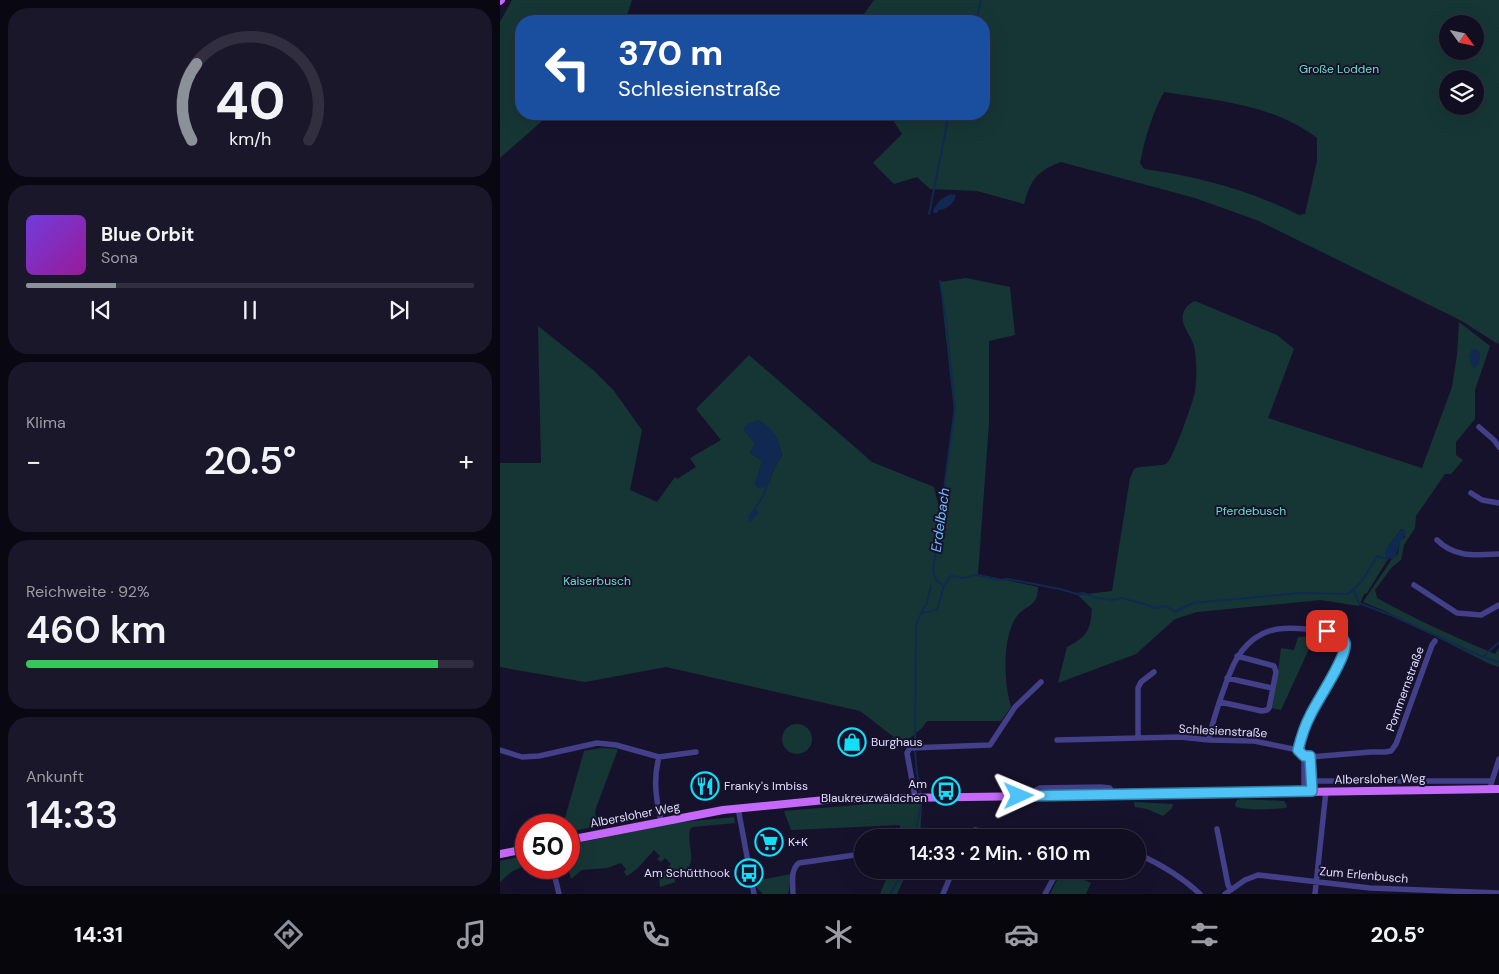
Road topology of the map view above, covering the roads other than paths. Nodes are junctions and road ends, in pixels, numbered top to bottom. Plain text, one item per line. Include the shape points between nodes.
1 (1479, 427) dead end
2 (1498, 446) edge
3 (1470, 493) dead end
4 (1499, 503) edge
5 (1437, 540) dead end
6 (1499, 554) edge
7 (1414, 585) dead end
8 (1499, 605) edge
9 (1435, 641) dead end
10 (1238, 656) junction
11 (1154, 672) dead end
12 (1227, 678) junction
13 (1041, 682) dead end
14 (1272, 688) junction
15 (1220, 702) junction
16 (1138, 738) junction
17 (1057, 740) dead end
18 (1209, 740) junction
19 (500, 750) edge
20 (1298, 750) junction
21 (696, 752) dead end
22 (1307, 756) junction
23 (659, 757) junction
24 (1499, 759) edge
25 (1312, 781) junction
26 (1494, 786) edge
27 (1308, 791) junction
28 (1326, 791) junction
29 (919, 797) junction
30 (738, 808) junction
31 (661, 821) junction
32 (1217, 829) dead end
33 (580, 838) edge
34 (515, 851) edge
35 (500, 854) edge
36 (854, 855) edge
37 (1146, 858) edge
38 (555, 879) edge
39 (949, 879) edge
40 (1053, 879) edge
41 (1316, 881) junction
42 (1231, 890) junction
43 (1499, 893) edge
44 (559, 894) edge
45 (754, 894) edge
46 (793, 894) edge
47 (943, 894) edge
48 (1045, 894) edge
49 (1200, 894) edge
50 (1225, 894) edge
51 (1315, 894) edge

1 - 2 street
3 - 4 street via 1482,500
5 - 6 street via 1467,556
7 - 8 street via 1457,612 1481,616
9 - 22 street, Pommernstraße via 1396,744 1390,751
10 - 12 street
10 - 14 street via 1274,666
10 - 20 street via 1255,638 1275,629 1327,631 1340,635 1344,640 1341,661 1309,718
11 - 16 street via 1140,682 1138,688
12 - 14 street
12 - 15 street
13 - 29 street via 1015,707 990,745 910,748 907,753
14 - 15 street via 1269,708 1265,711
15 - 18 street
16 - 17 street, Schlesienstraße
16 - 18 street, Schlesienstraße
18 - 20 street, Schlesienstraße via 1254,741
19 - 23 street via 522,757 539,756 597,743
20 - 22 street
21 - 23 street
22 - 25 street
22 - 27 street
23 - 31 street via 655,771
24 - 26 street
25 - 26 street, Albersloher Weg
25 - 27 street
26 - 28 main road, Albersloher Weg
27 - 28 main road, Albersloher Weg
27 - 29 main road, Albersloher Weg
28 - 41 street
29 - 30 main road, Albersloher Weg via 835,799
30 - 31 main road, Albersloher Weg
30 - 45 street
31 - 33 main road, Albersloher Weg
32 - 42 street
34 - 35 main road
36 - 46 street via 799,863 793,872
37 - 49 street
38 - 44 street
39 - 47 street
40 - 48 street
41 - 42 street, Zum Erlenbusch via 1258,875
41 - 43 street, Zum Erlenbusch via 1401,890
41 - 51 street
42 - 50 street, Zum Erlenbusch

